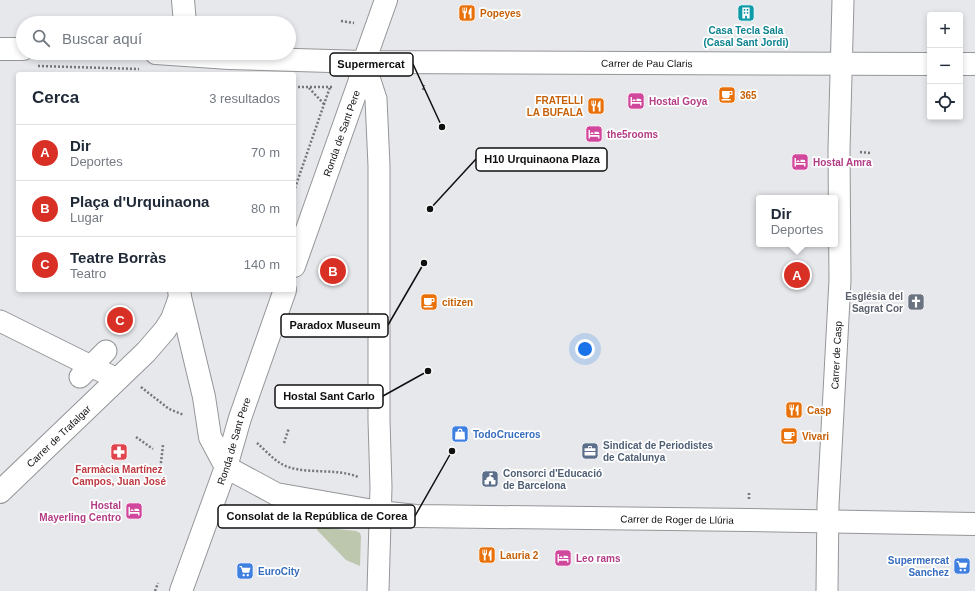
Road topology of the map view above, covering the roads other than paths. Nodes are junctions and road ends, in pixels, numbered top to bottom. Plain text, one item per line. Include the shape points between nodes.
1 (183, 0) edge
2 (386, 0) edge
3 (843, 5) edge
4 (184, 16) edge
5 (0, 49) edge
6 (16, 54) edge
7 (150, 61) edge
8 (187, 61) edge
9 (364, 62) junction
10 (841, 64) junction
11 (927, 64) edge
12 (963, 64) edge
13 (975, 64) edge
14 (296, 260) edge
15 (284, 292) edge
16 (180, 294) edge
17 (0, 321) edge
18 (122, 375) junction
19 (226, 467) junction
20 (0, 492) edge
21 (379, 512) junction
22 (828, 521) junction
23 (975, 524) edge
24 (181, 591) edge
25 (378, 591) edge
26 (827, 591) edge

1 - 4 main road
2 - 9 main road, Ronda de Sant Pere
3 - 10 street, Carrer de Casp
5 - 6 main road
7 - 8 main road, Carrer de Pau Claris
8 - 9 main road, Carrer de Pau Claris
9 - 10 main road, Carrer de Pau Claris
9 - 14 main road, Ronda de Sant Pere via 359,83
9 - 21 street via 376,99 379,166
10 - 11 main road, Carrer de Pau Claris
10 - 22 street, Carrer de Casp via 840,280
12 - 13 main road
15 - 19 main road, Ronda de Sant Pere via 240,418
16 - 18 main road, Carrer de Trafalgar via 172,319 165,330
16 - 19 main road via 204,397 210,437
17 - 18 street via 92,365
18 - 20 main road, Carrer de Trafalgar
19 - 21 main road, Carrer de Roger de Llúria via 276,494
19 - 24 main road, Ronda de Sant Pere
21 - 22 main road, Carrer de Roger de Llúria via 416,516
21 - 25 street
22 - 23 main road, Carrer de Roger de Llúria
22 - 26 street, Carrer de Casp

